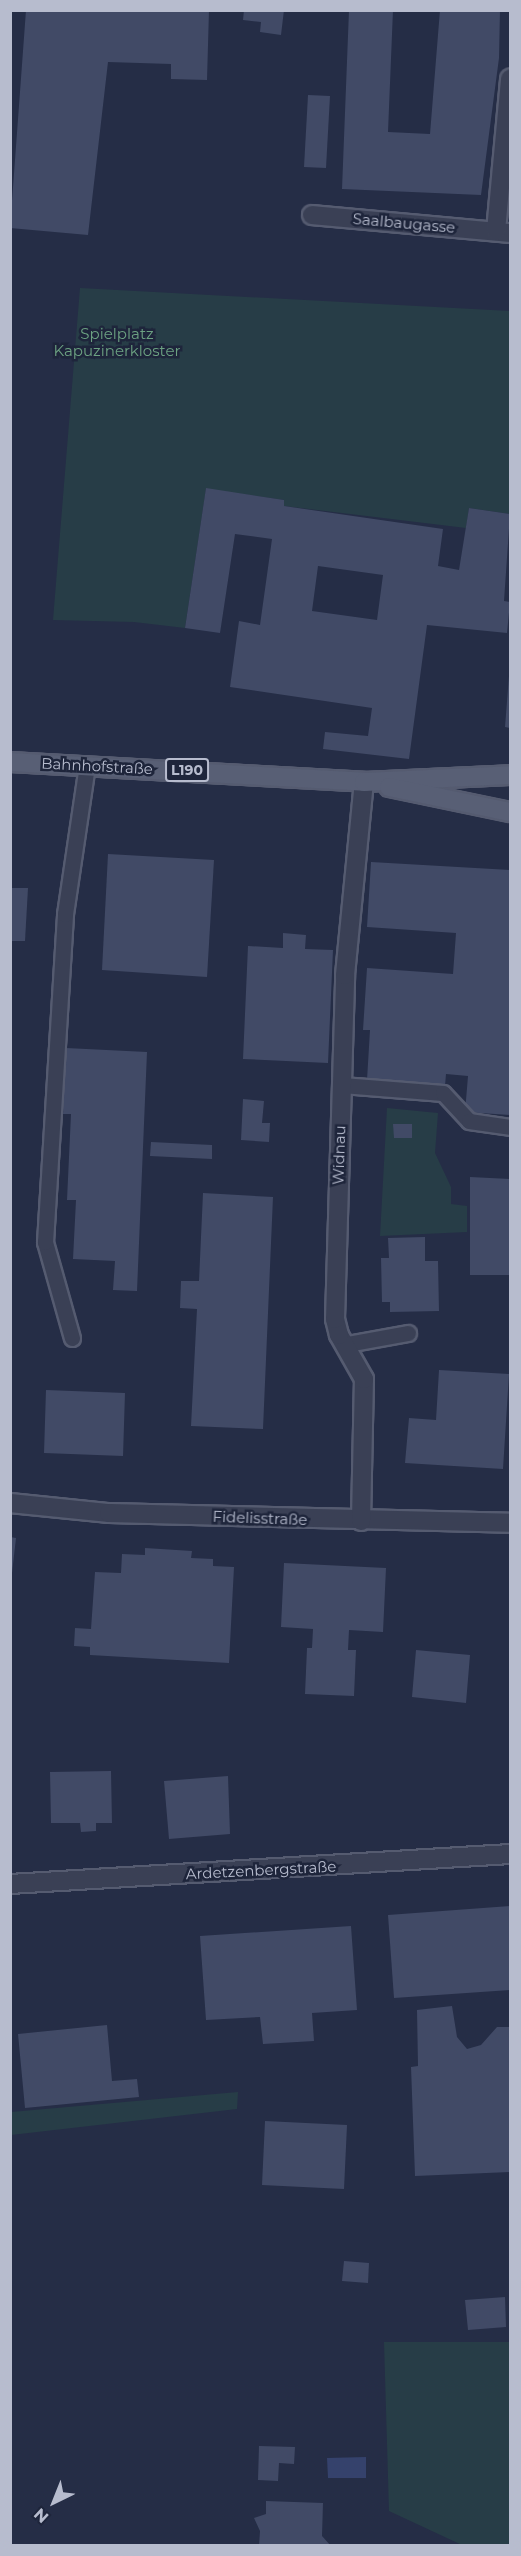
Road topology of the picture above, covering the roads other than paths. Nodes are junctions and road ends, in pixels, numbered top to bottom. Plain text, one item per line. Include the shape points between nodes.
1 (510, 79) edge
2 (312, 215) dead end
3 (503, 232) edge
4 (10, 762) edge
5 (87, 765) junction
6 (510, 775) edge
7 (363, 782) junction
8 (510, 812) edge
9 (342, 1085) junction
10 (510, 1127) edge
11 (408, 1333) dead end
12 (72, 1338) dead end
13 (346, 1344) junction
14 (10, 1503) edge
15 (361, 1521) junction
16 (510, 1523) edge
17 (510, 1854) edge
18 (10, 1884) edge

1 - 3 street, Saalbaugasse
2 - 3 street, Saalbaugasse
4 - 5 main road, Bahnhofstraße / L190
5 - 7 main road, Bahnhofstraße / L190
5 - 12 lane via 65,914 45,1242
6 - 7 main road, Bahnhofstraße / L190
7 - 8 main road, Bahnhofstraße / L190
7 - 9 street, Widnau via 345,975
9 - 10 lane via 443,1093 469,1121
9 - 13 street, Widnau via 335,1319
11 - 13 lane
13 - 15 street, Widnau via 364,1379
14 - 15 street, Fidelisstraße via 109,1513
15 - 16 street, Fidelisstraße
17 - 18 street, Ardetzenbergstraße

